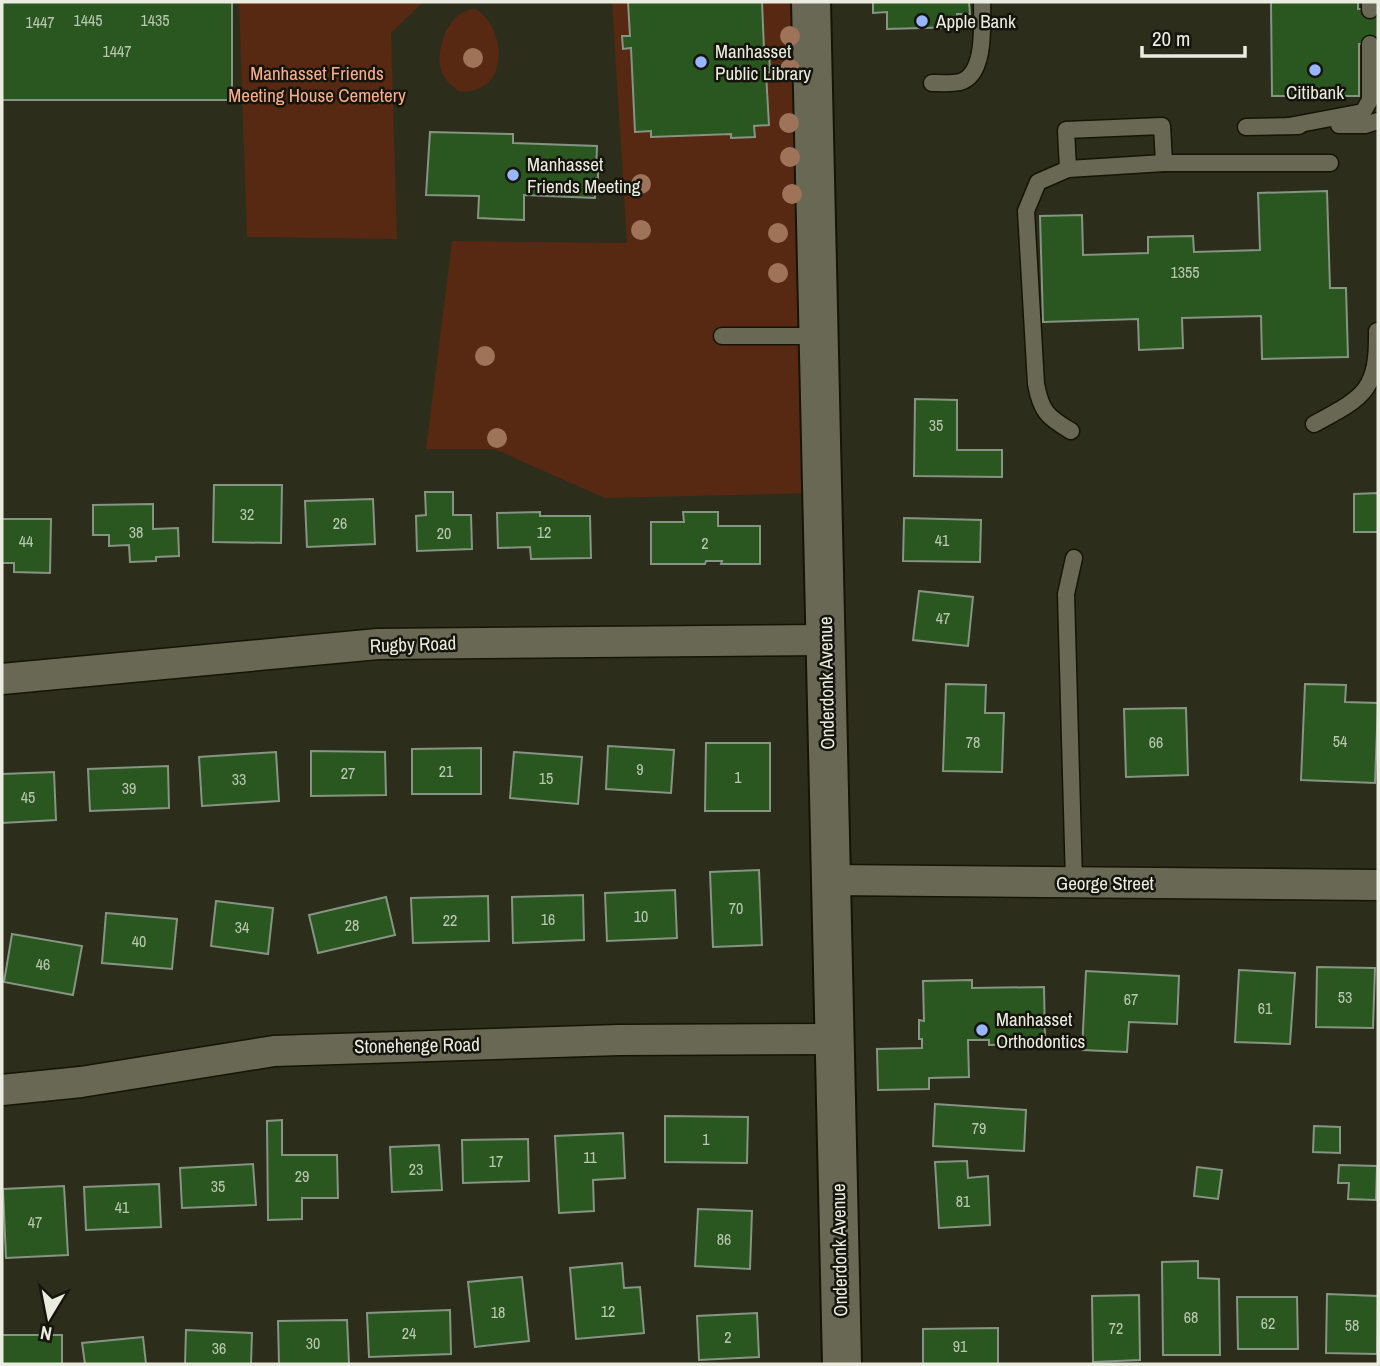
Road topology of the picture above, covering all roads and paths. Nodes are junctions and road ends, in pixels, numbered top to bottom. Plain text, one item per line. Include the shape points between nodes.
1 (811, 2) edge
2 (982, 2) edge
3 (1370, 44) dead end
4 (932, 83) dead end
5 (1378, 121) edge
6 (1289, 126) junction
7 (1246, 127) dead end
8 (1164, 163) junction
9 (1330, 163) dead end
10 (1068, 169) junction
11 (1377, 331) edge
12 (722, 335) dead end
13 (818, 336) junction
14 (1314, 424) dead end
15 (1071, 431) dead end
16 (1074, 558) dead end
17 (825, 640) junction
18 (2, 679) edge
19 (831, 880) junction
20 (1074, 882) junction
21 (1378, 885) edge
22 (835, 1039) junction
23 (2, 1090) edge
24 (842, 1364) edge

1 - 13 street, Onderdonk Avenue
2 - 4 lane via 978,65 960,82
3 - 6 lane via 1370,100 1363,112
5 - 6 lane
6 - 7 lane
8 - 9 lane
8 - 10 lane
8 - 10 lane via 1162,126 1066,130
10 - 15 lane via 1038,182 1026,211 1038,397 1048,416
11 - 14 lane via 1371,382 1347,406
12 - 13 lane
13 - 17 street, Onderdonk Avenue
16 - 20 lane via 1066,594
17 - 18 street, Rugby Road via 378,644
17 - 19 street, Onderdonk Avenue
19 - 20 street, George Street
19 - 22 street, Onderdonk Avenue
20 - 21 street, George Street
22 - 23 street, Stonehenge Road via 619,1040 274,1051
22 - 24 street, Onderdonk Avenue

